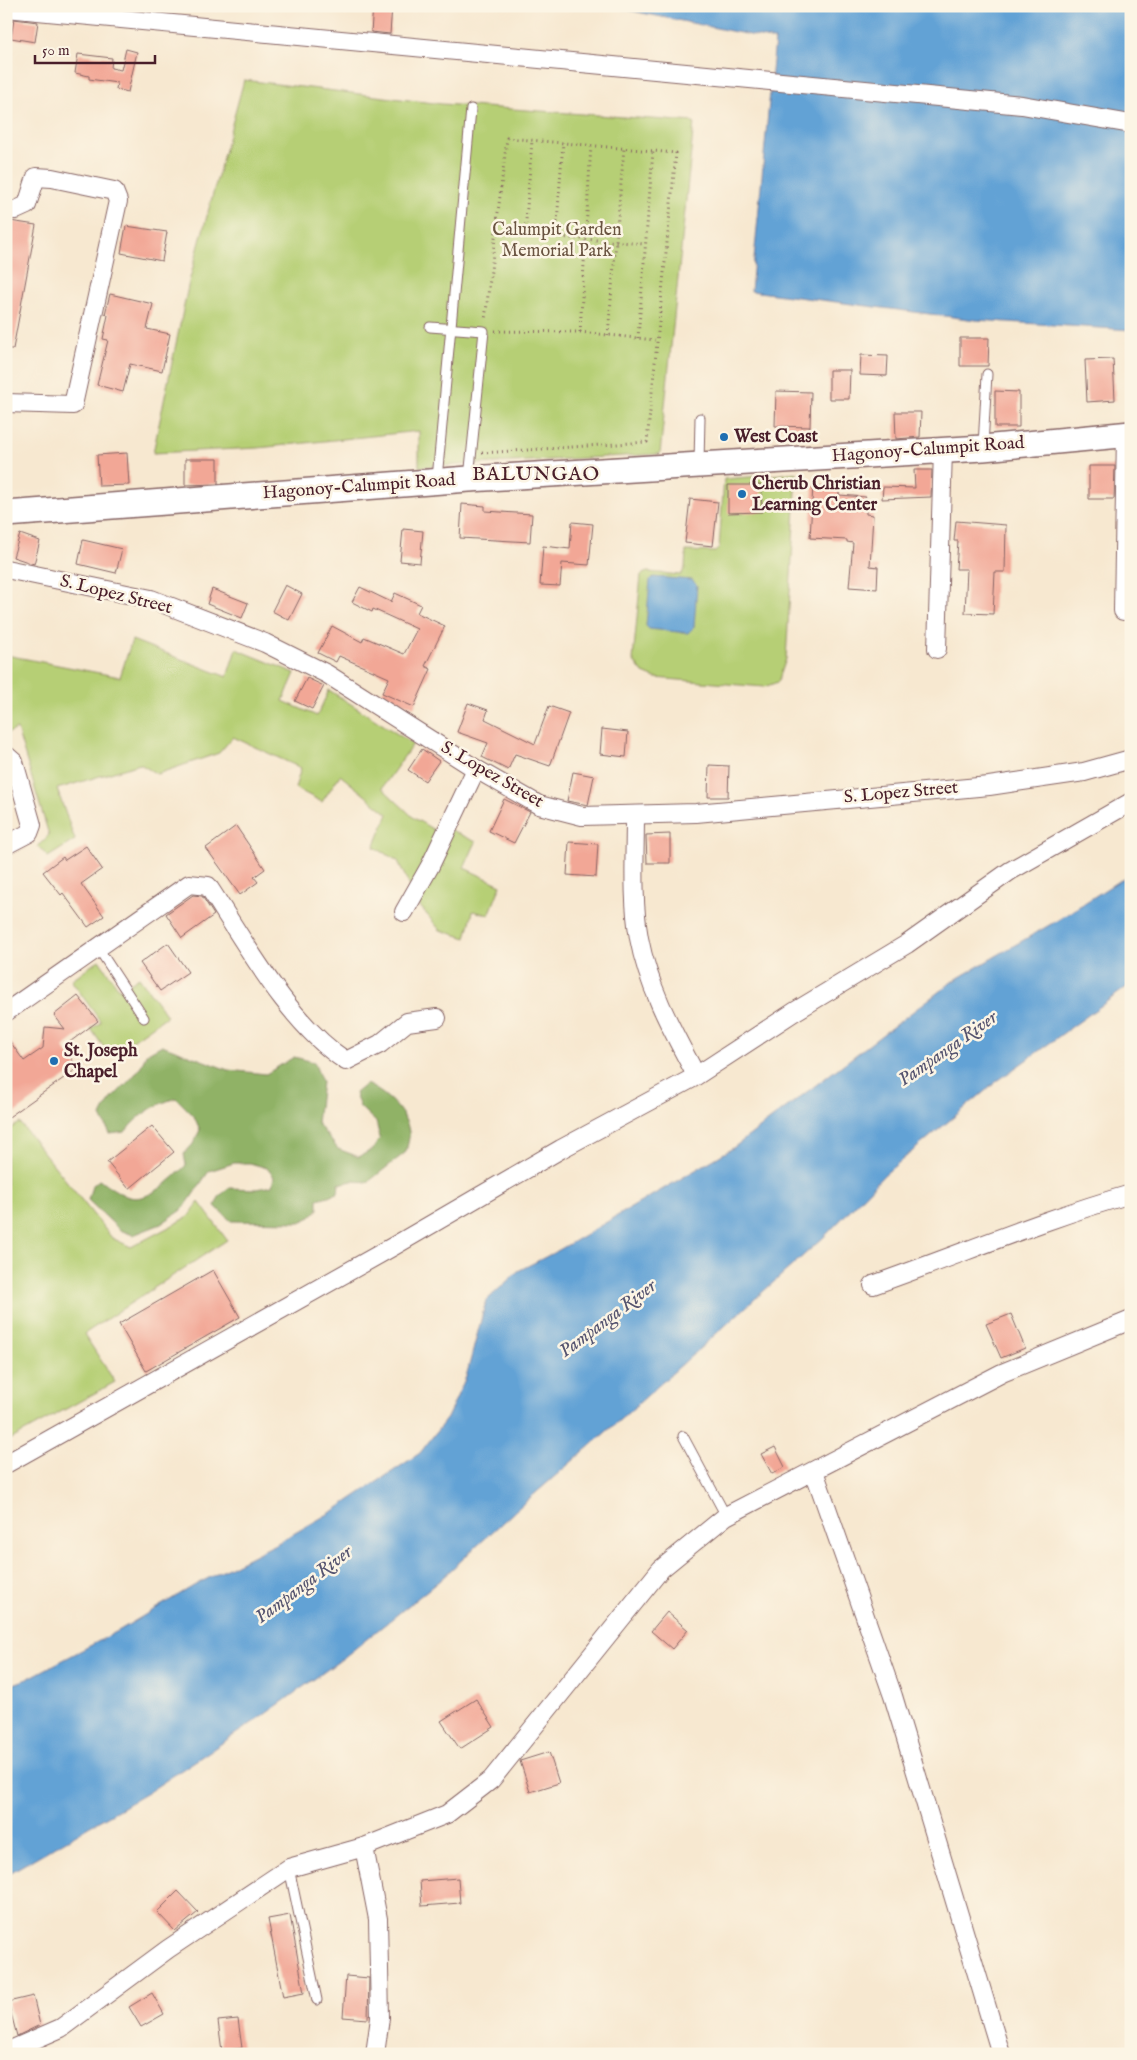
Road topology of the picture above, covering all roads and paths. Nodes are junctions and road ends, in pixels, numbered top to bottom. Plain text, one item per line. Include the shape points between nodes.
1 (6, 8) edge
2 (471, 109) dead end
3 (1131, 124) edge
4 (532, 140) junction
5 (564, 142) junction
6 (591, 145) junction
7 (624, 148) junction
8 (652, 150) junction
9 (6, 210) edge
10 (496, 232) junction
11 (525, 234) junction
12 (556, 237) junction
13 (585, 239) junction
14 (616, 242) junction
15 (645, 244) junction
16 (430, 327) dead end
17 (452, 328) junction
18 (484, 331) junction
19 (580, 332) junction
20 (608, 335) junction
21 (638, 338) junction
22 (656, 340) junction
23 (987, 374) dead end
24 (6, 403) edge
25 (700, 418) dead end
26 (1129, 434) edge
27 (983, 448) junction
28 (944, 450) junction
29 (472, 454) junction
30 (699, 465) junction
31 (469, 479) junction
32 (437, 482) junction
33 (6, 514) edge
34 (6, 569) edge
35 (1123, 612) dead end
36 (937, 649) dead end
37 (6, 755) edge
38 (1131, 759) edge
39 (476, 769) junction
40 (1131, 802) edge
41 (634, 816) junction
42 (6, 845) edge
43 (404, 912) dead end
44 (98, 948) junction
45 (6, 1012) edge
46 (144, 1018) dead end
47 (437, 1018) dead end
48 (696, 1075) junction
49 (1131, 1194) edge
50 (873, 1285) dead end
51 (1131, 1320) edge
52 (683, 1436) dead end
53 (6, 1464) edge
54 (814, 1471) junction
55 (726, 1516) junction
56 (364, 1847) junction
57 (289, 1868) junction
58 (317, 2000) dead end
59 (6, 2052) edge
60 (375, 2054) edge
61 (1001, 2054) edge

1 - 3 street via 1022,106
2 - 17 lane
4 - 5 path
4 - 10 path via 507,138
4 - 11 path
5 - 6 path
5 - 12 path
6 - 7 path
6 - 13 path
7 - 8 path
7 - 14 path
8 - 15 path
8 - 22 path via 676,153
9 - 24 street via 27,206 36,177 114,192 118,201 73,405
10 - 11 path
10 - 18 path
11 - 12 path
12 - 13 path
13 - 14 path
13 - 19 path
14 - 15 path
14 - 20 path
15 - 21 path
16 - 17 lane
17 - 18 lane
17 - 32 lane
18 - 19 path
18 - 29 lane
19 - 20 path
20 - 21 path
21 - 22 path
22 - 29 path via 646,442
23 - 27 lane
25 - 30 lane
26 - 27 main road, Hagonoy-Calumpit Road
26 - 35 street
27 - 28 main road, Hagonoy-Calumpit Road
28 - 30 main road, Hagonoy-Calumpit Road
28 - 36 street
29 - 31 lane
30 - 31 main road, Hagonoy-Calumpit Road
31 - 32 main road, Hagonoy-Calumpit Road
32 - 33 main road, Hagonoy-Calumpit Road
34 - 39 street, S. Lopez Street via 151,599 265,643 328,674
37 - 42 street via 14,762 32,825 29,833
38 - 41 street, S. Lopez Street via 1084,772 989,786
39 - 41 street, S. Lopez Street via 540,805 582,816
39 - 43 street via 430,866
40 - 48 street via 1010,871 907,944
41 - 48 street via 639,938 655,991
44 - 45 street
44 - 46 lane
44 - 47 street via 190,884 208,886 294,1014 331,1052 346,1061 380,1044 407,1022
48 - 53 street
49 - 50 street via 1069,1212
51 - 54 street via 1002,1373
52 - 55 lane
54 - 55 street
54 - 61 street via 893,1696
55 - 56 street via 661,1569 491,1780 447,1814
56 - 57 street
56 - 60 street via 378,1919 380,2018
57 - 58 lane
57 - 59 street via 168,1949 61,2028

